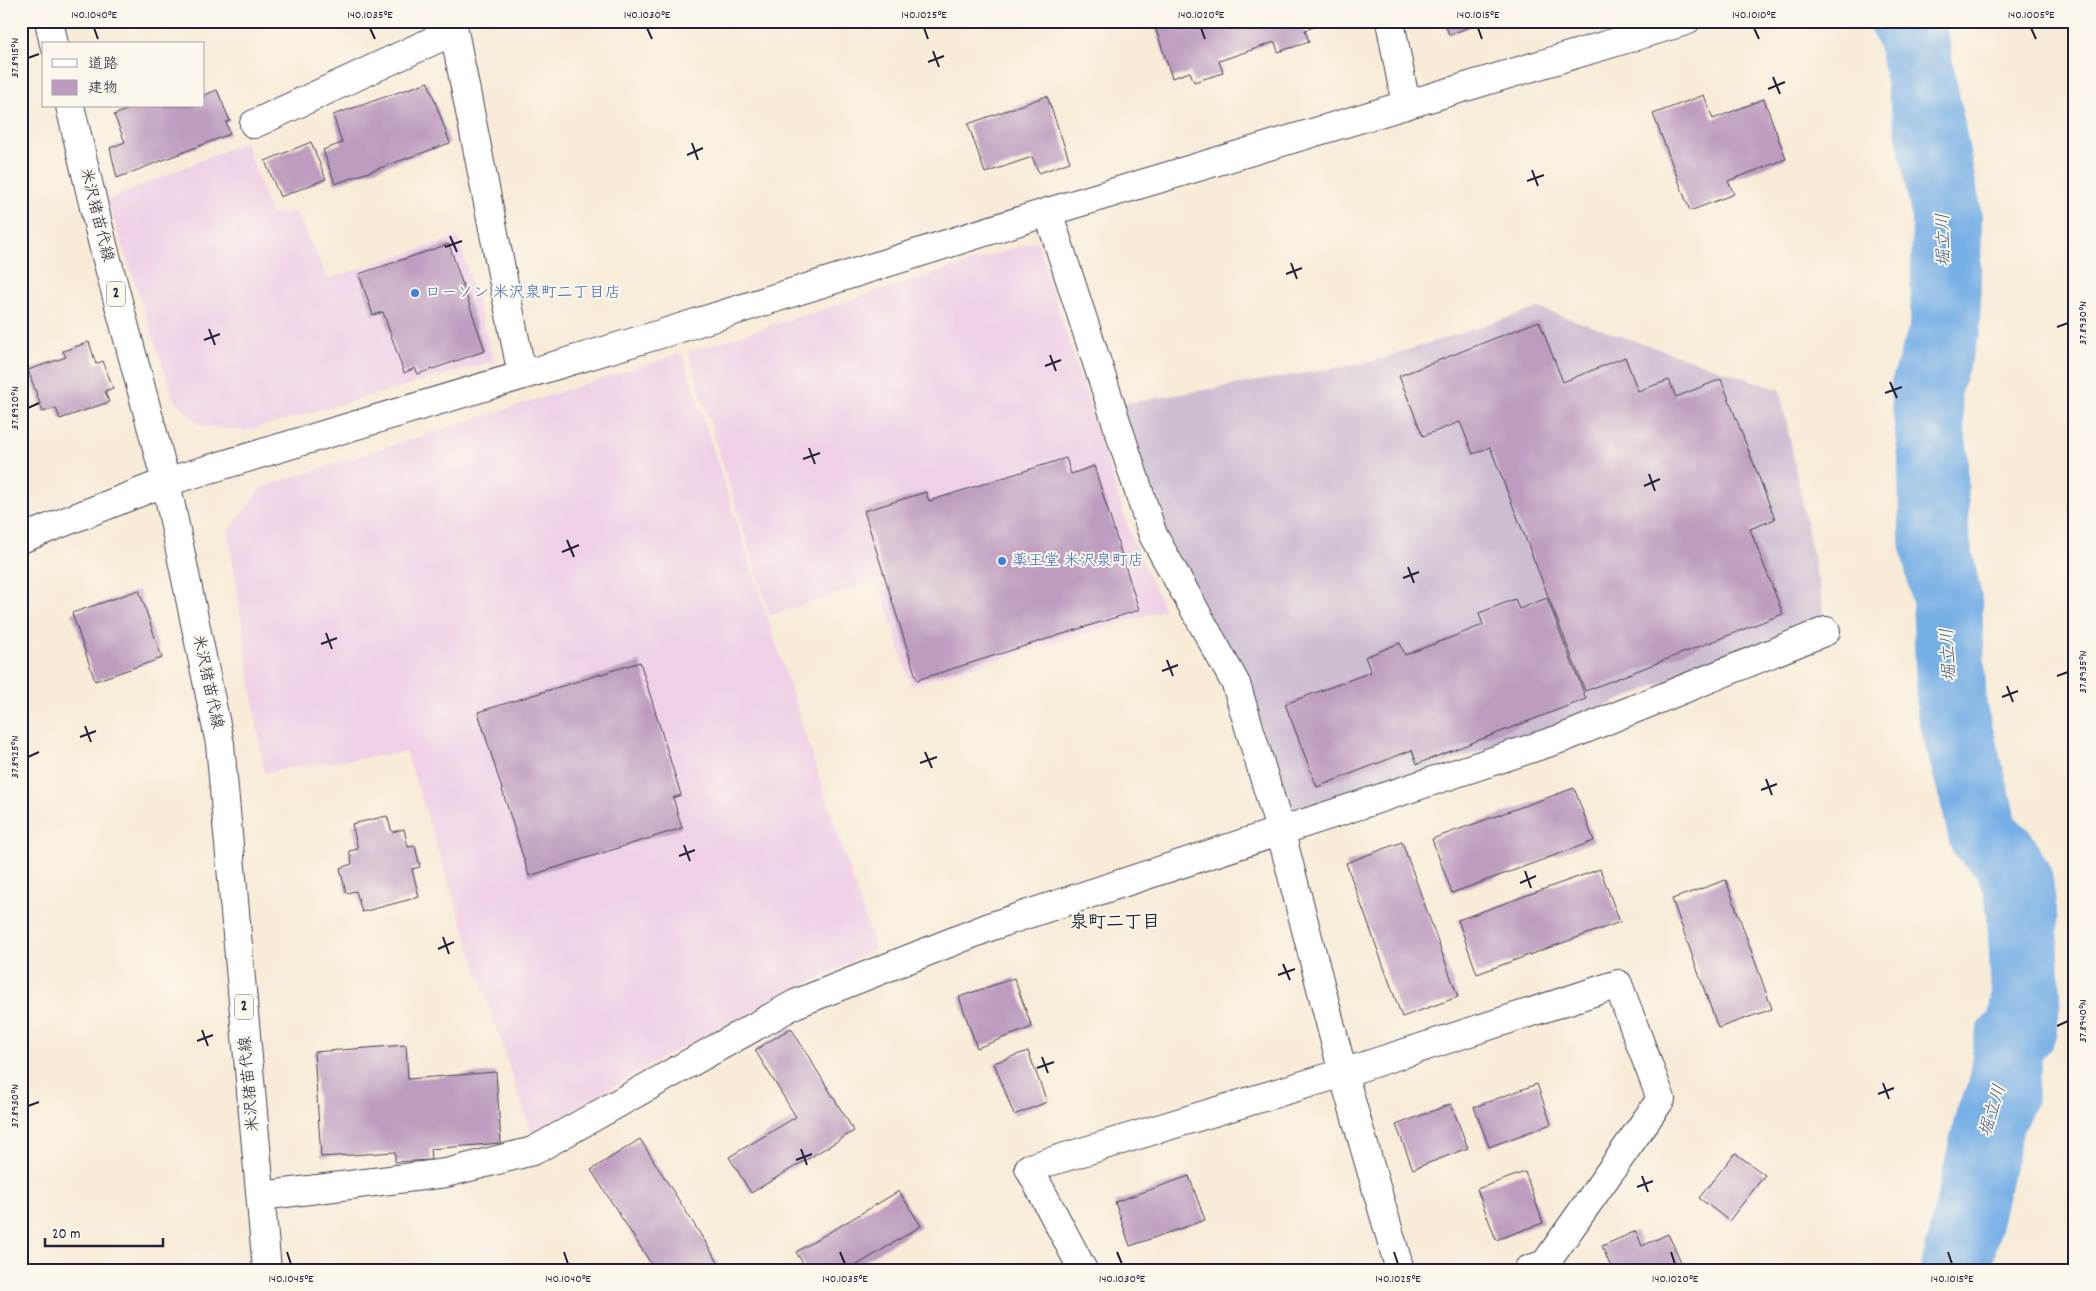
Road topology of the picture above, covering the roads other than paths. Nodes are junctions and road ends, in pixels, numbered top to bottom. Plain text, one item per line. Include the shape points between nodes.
1 (49, 21) edge
2 (1390, 21) edge
3 (1686, 21) edge
4 (54, 42) edge
5 (1406, 105) junction
6 (70, 108) edge
7 (254, 124) dead end
8 (1048, 212) junction
9 (522, 375) junction
10 (166, 482) junction
11 (21, 539) edge
12 (1826, 631) dead end
13 (1281, 833) junction
14 (1343, 1072) junction
15 (260, 1196) junction
16 (267, 1270) edge
17 (1082, 1270) edge
18 (1400, 1270) edge
19 (1528, 1270) edge

1 - 4 street
2 - 5 street
3 - 5 street
5 - 8 street
6 - 10 street, 米沢猪苗代線 / 2
7 - 9 street via 454,31
8 - 9 street
8 - 13 street via 1153,535 1236,684
9 - 10 street
10 - 11 street
10 - 15 street, 米沢猪苗代線 / 2 via 220,744
12 - 13 street via 1563,738
13 - 14 street
13 - 15 street via 992,926 795,1004 533,1151 446,1173
14 - 17 street via 1029,1168
14 - 18 street
14 - 19 street via 1618,984 1661,1099 1545,1264
15 - 16 street, 米沢猪苗代線 / 2

